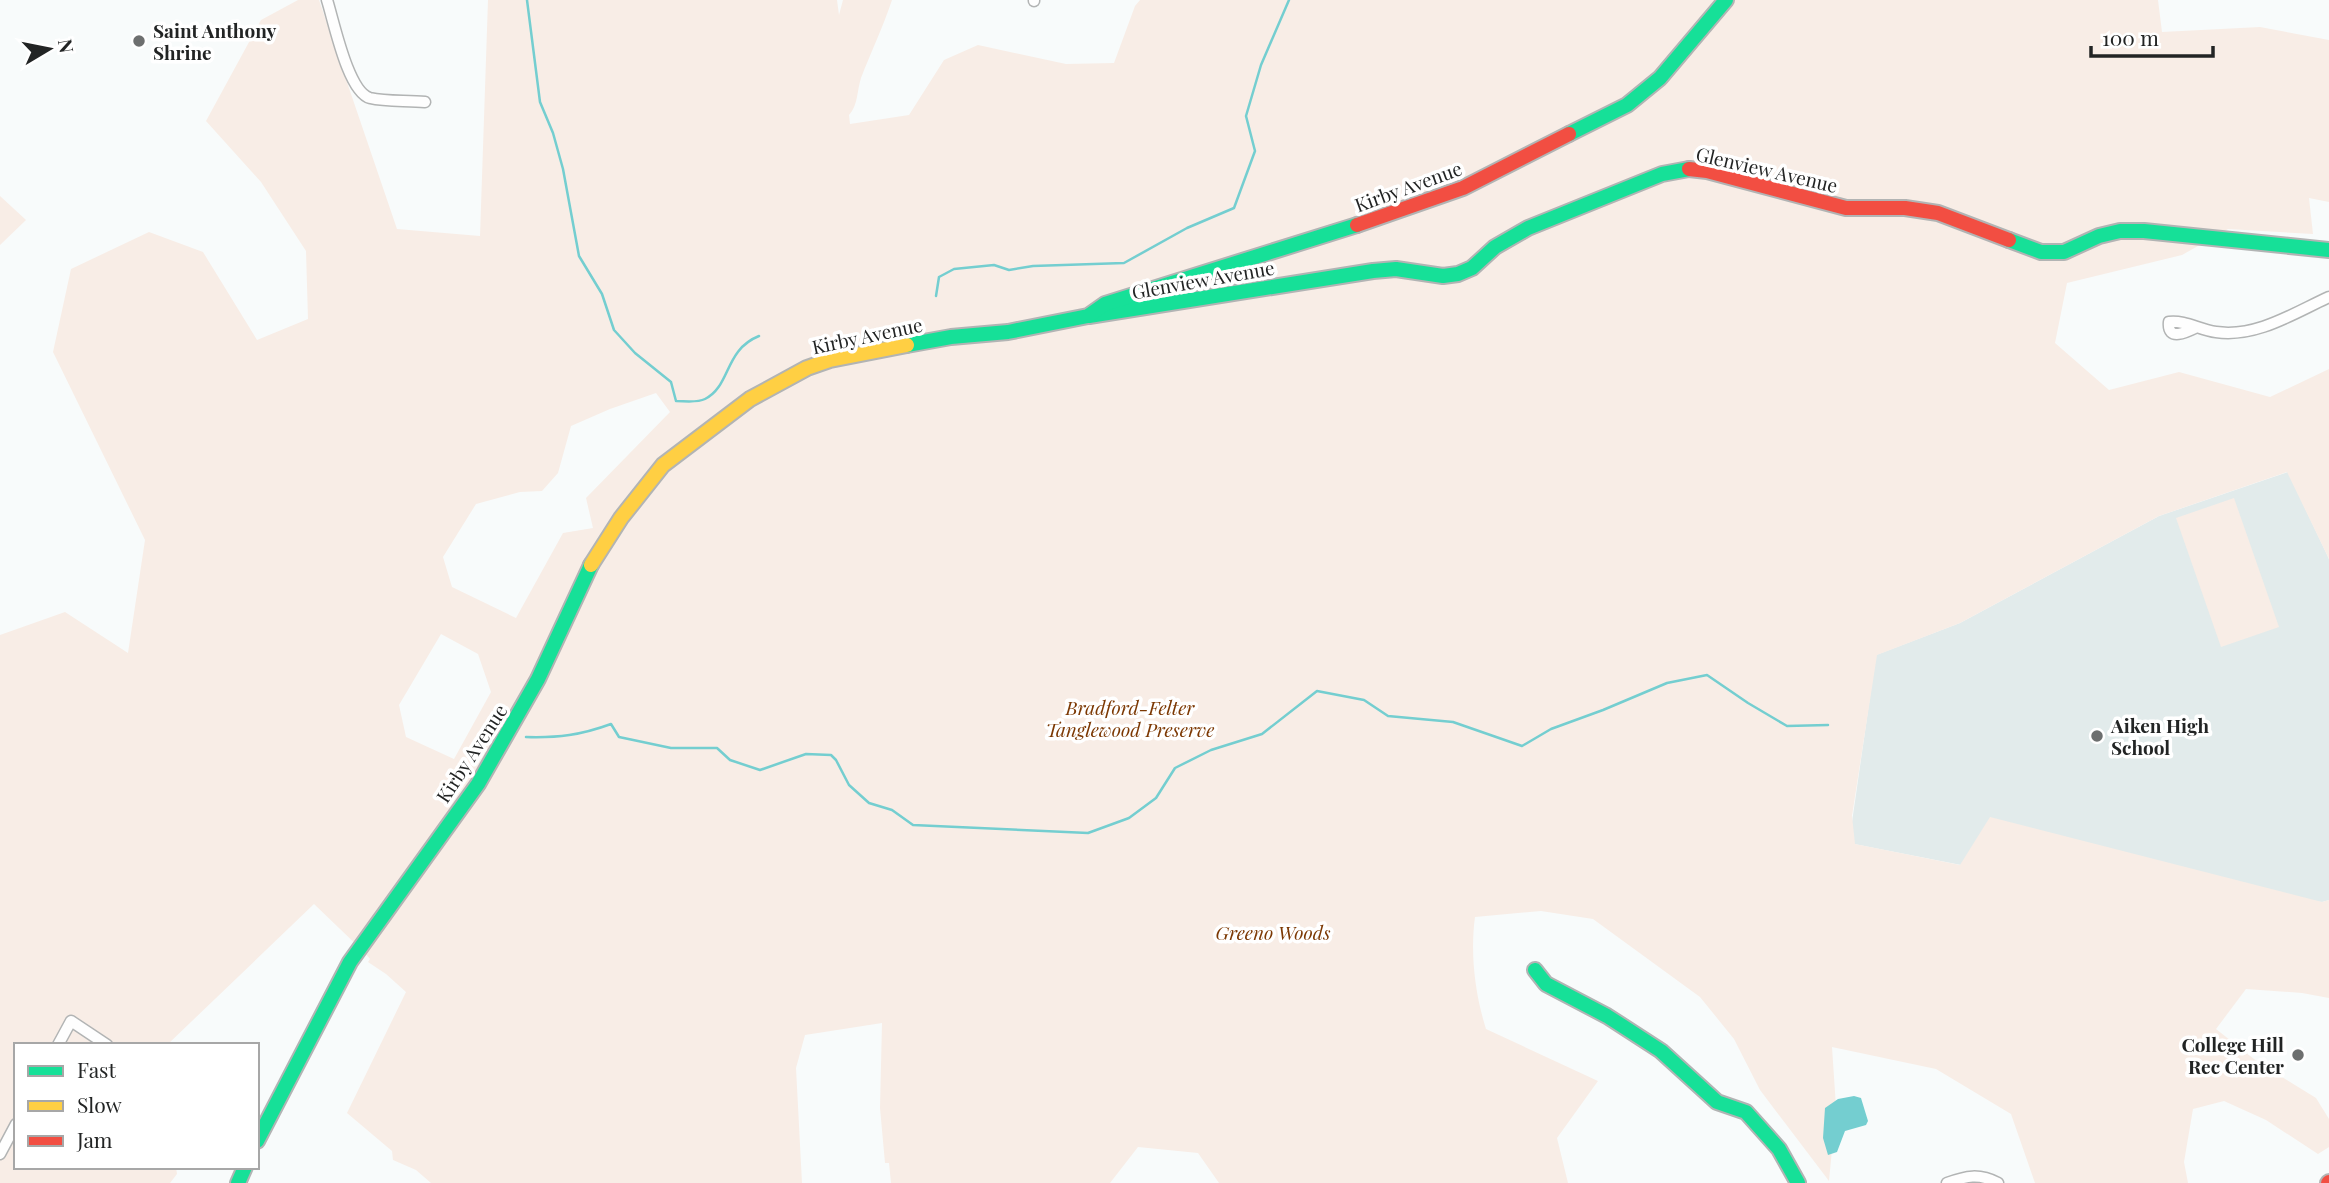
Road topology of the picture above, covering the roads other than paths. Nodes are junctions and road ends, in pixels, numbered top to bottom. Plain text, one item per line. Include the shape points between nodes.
1 (327, 0) edge
2 (1726, 0) edge
3 (425, 102) dead end
4 (2329, 250) edge
5 (2329, 296) edge
6 (1088, 316) junction
7 (2197, 327) dead end
8 (1535, 970) dead end
9 (59, 1043) edge
10 (104, 1043) edge
11 (14, 1128) edge
12 (259, 1135) edge
13 (0, 1154) edge
14 (1798, 1183) edge
15 (1947, 1183) edge
16 (1998, 1183) edge

1 - 3 street via 360,91 370,98
2 - 6 street, Kirby Avenue via 1660,78 1627,105 1545,148 1463,188 1105,304
4 - 6 street, Glenview Avenue via 2120,231 2064,252 2041,252 1931,212 1846,208 1684,169 1528,228 1458,274 1373,271
5 - 7 street via 2253,331 2217,332
6 - 12 street, Kirby Avenue via 885,349 807,368 750,399 663,464 589,569 538,679 483,776 350,962
8 - 14 street via 1546,984 1661,1051 1717,1102 1746,1112 1779,1149
9 - 10 street via 71,1021
11 - 13 street
15 - 16 street via 1981,1175

